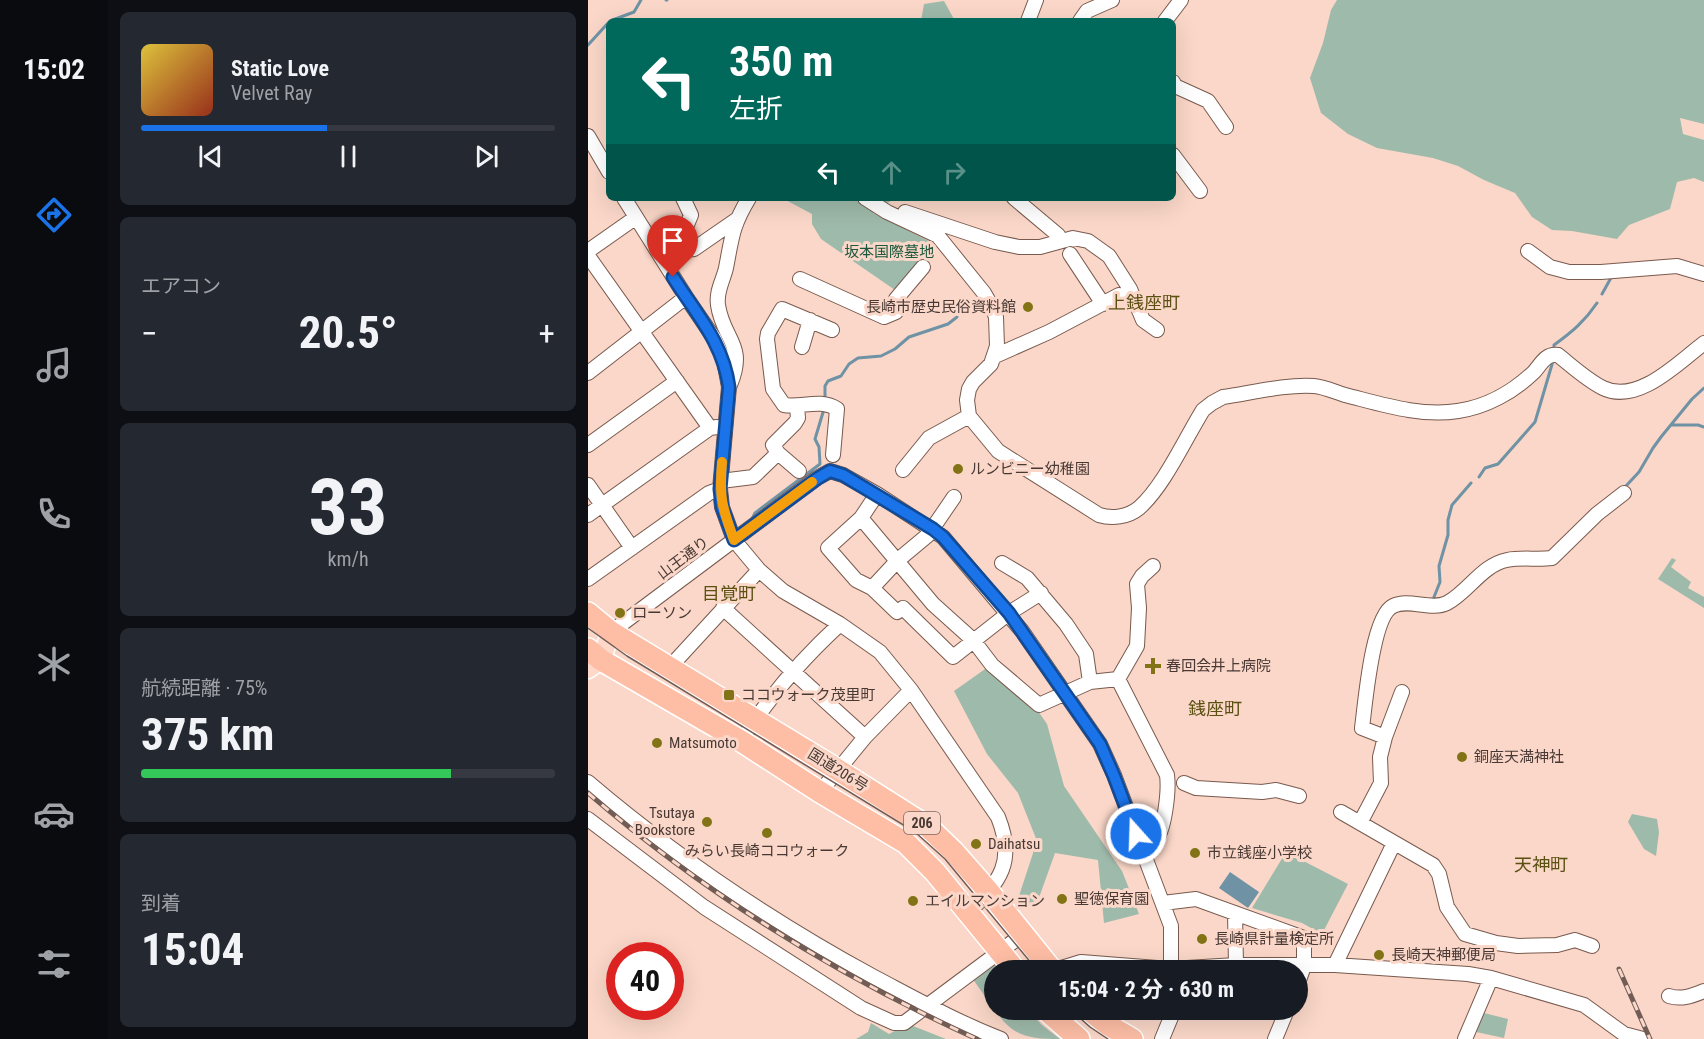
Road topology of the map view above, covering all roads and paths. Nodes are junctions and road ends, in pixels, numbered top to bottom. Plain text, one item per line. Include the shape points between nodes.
1 (1036, 0) edge
2 (1112, 0) edge
3 (1181, 0) edge
4 (1029, 18) edge
5 (1082, 18) edge
6 (1167, 18) edge
7 (1176, 86) edge
8 (1226, 127) dead end
9 (588, 136) edge
10 (1176, 159) edge
11 (606, 167) edge
12 (1200, 190) dead end
13 (626, 201) edge
14 (684, 201) edge
15 (747, 201) edge
16 (870, 201) edge
17 (1018, 201) edge
18 (887, 212) junction
19 (635, 218) junction
20 (736, 220) junction
21 (1061, 241) junction
22 (588, 251) edge
23 (1528, 251) dead end
24 (1070, 254) dead end
25 (588, 256) edge
26 (923, 267) dead end
27 (1704, 274) edge
28 (800, 279) dead end
29 (1119, 295) dead end
30 (686, 297) junction
31 (1103, 304) junction
32 (810, 320) junction
33 (832, 330) dead end
34 (1157, 330) dead end
35 (641, 332) junction
36 (1704, 343) edge
37 (802, 347) dead end
38 (994, 356) junction
39 (588, 373) edge
40 (677, 381) junction
41 (729, 387) junction
42 (797, 407) junction
43 (969, 416) junction
44 (726, 427) junction
45 (710, 428) junction
46 (588, 445) edge
47 (778, 453) junction
48 (833, 455) dead end
49 (903, 470) dead end
50 (799, 471) dead end
51 (588, 485) edge
52 (720, 485) junction
53 (1624, 493) dead end
54 (878, 494) junction
55 (954, 497) dead end
56 (602, 505) junction
57 (588, 515) edge
58 (861, 518) junction
59 (933, 529) junction
60 (734, 540) junction
61 (632, 548) junction
62 (898, 560) junction
63 (1002, 563) dead end
64 (1153, 566) dead end
65 (759, 570) junction
66 (588, 579) edge
67 (872, 588) junction
68 (1041, 593) junction
69 (723, 608) junction
70 (588, 613) edge
71 (1009, 613) junction
72 (840, 624) junction
73 (611, 632) junction
74 (973, 640) junction
75 (591, 656) edge
76 (669, 668) junction
77 (794, 672) junction
78 (1118, 679) junction
79 (1090, 682) junction
80 (911, 690) junction
81 (1064, 692) junction
82 (1402, 692) dead end
83 (755, 719) junction
84 (865, 736) junction
85 (1385, 736) junction
86 (741, 741) junction
87 (838, 770) junction
88 (588, 782) edge
89 (1184, 783) dead end
90 (820, 792) junction
91 (1299, 796) dead end
92 (1341, 812) dead end
93 (588, 819) edge
94 (1360, 823) junction
95 (1394, 843) junction
96 (1142, 852) junction
97 (989, 892) junction
98 (1163, 903) junction
99 (969, 912) junction
100 (1235, 914) junction
101 (1022, 935) junction
102 (1592, 946) dead end
103 (1000, 951) junction
104 (1007, 960) edge
105 (1044, 960) edge
106 (1171, 960) edge
107 (1236, 960) edge
108 (1304, 960) edge
109 (1335, 964) junction
110 (1308, 966) edge
111 (1491, 978) junction
112 (1704, 991) edge
113 (1669, 996) dead end
114 (928, 1005) junction
115 (1057, 1020) edge
116 (1102, 1020) edge
117 (1170, 1020) edge
118 (1283, 1020) edge
119 (1001, 1039) edge
120 (1079, 1039) edge
121 (1132, 1039) edge
122 (1162, 1039) edge
123 (1275, 1039) edge
124 (1465, 1039) edge
125 (1643, 1039) edge

1 - 4 street
2 - 5 street via 1087,11
3 - 6 street
7 - 8 street via 1208,101
9 - 11 street
10 - 12 street
13 - 19 street
14 - 20 street via 691,215 679,244 686,250 694,249
15 - 20 street
16 - 18 street
17 - 21 street
18 - 21 street via 894,208 995,242 1040,247
18 - 38 street via 944,242 992,307 997,331
19 - 22 street
19 - 30 street
20 - 41 street via 718,295 737,355
21 - 34 street via 1088,241 1109,256 1143,320
23 - 27 street via 1550,267 1569,272 1677,266
24 - 31 street
25 - 35 street
26 - 28 street via 896,299 900,305 896,312 884,317
29 - 31 street
30 - 35 street
30 - 41 street via 720,349
31 - 38 street
32 - 33 street
32 - 37 street
32 - 42 street via 782,309 768,333 774,393 784,405
35 - 39 street
35 - 40 street
36 - 43 street via 1636,391 1605,390 1554,354 1546,357 1514,389 1482,405 1457,411 1397,408 1313,386 1223,397 1203,410 1159,484 1143,503 1131,513 1113,517 1099,515 998,451
38 - 43 street via 969,389
40 - 45 street
40 - 46 street
41 - 44 street
42 - 47 street via 795,423 773,445
42 - 48 street via 824,403 837,409
43 - 49 street via 928,438
44 - 45 street
44 - 52 street
45 - 56 street
47 - 50 street
47 - 52 street via 753,477
51 - 56 street
52 - 60 street via 722,507
52 - 61 street
53 - 85 street via 1552,558 1506,560 1440,606 1403,604 1388,610 1369,669 1362,729
54 - 58 street
54 - 59 street
54 - 60 street, 山王通り via 830,471
55 - 59 street
56 - 57 street
56 - 61 street
58 - 62 street
58 - 67 street via 828,548 856,580
59 - 62 street
59 - 71 street
60 - 65 street
60 - 73 street, 山王通り
61 - 66 street
62 - 67 street
62 - 74 street via 933,604
63 - 68 street via 1027,578
64 - 78 street via 1137,584 1137,646
65 - 69 street
65 - 72 street via 783,591
67 - 74 street via 897,612 903,608 952,657
68 - 71 street
68 - 79 street via 1086,654
69 - 76 street
69 - 77 street
70 - 73 highway, 国道206号 / 206
71 - 74 street
71 - 81 street
72 - 77 street
72 - 80 street via 880,652
73 - 75 main road
73 - 76 highway, 国道206号 / 206
74 - 81 street via 992,665 1039,705
75 - 86 highway, 国道206号 / 206
76 - 83 highway, 国道206号 / 206
77 - 83 street
77 - 84 street
78 - 79 street
78 - 96 street via 1167,775 1169,788 1159,834
79 - 81 street
80 - 84 street
80 - 97 street via 998,817 1005,835 1003,870
81 - 96 street via 1100,744
82 - 85 street
83 - 86 street
83 - 87 highway, 国道206号 / 206
84 - 87 street
85 - 94 street via 1380,757 1381,783
86 - 90 highway, 国道206号 / 206
87 - 90 street
87 - 97 highway, 国道206号 / 206 via 928,827
88 - 114 street via 717,882 816,945
89 - 91 street via 1196,788 1276,790
90 - 99 highway, 国道206号 / 206 via 906,843
92 - 94 street
93 - 114 street via 704,907 861,1008 894,1023 904,1023
94 - 95 street
95 - 102 street via 1437,870 1446,907 1465,934 1518,946 1557,945 1575,940
95 - 109 street
96 - 98 street
97 - 99 street
97 - 101 highway, 国道206号 / 206
98 - 100 street via 1196,899
98 - 106 street via 1171,926
99 - 103 highway, 国道206号 / 206
100 - 107 street
100 - 108 street via 1304,938
101 - 103 street
101 - 105 highway, 国道206号 / 206
103 - 104 highway, 国道206号 / 206
103 - 114 street
109 - 110 street
109 - 111 street
111 - 124 street
111 - 125 street via 1584,1005 1624,1034
112 - 113 street via 1677,999
114 - 119 street
115 - 120 highway
116 - 121 highway
117 - 122 street
118 - 123 street

